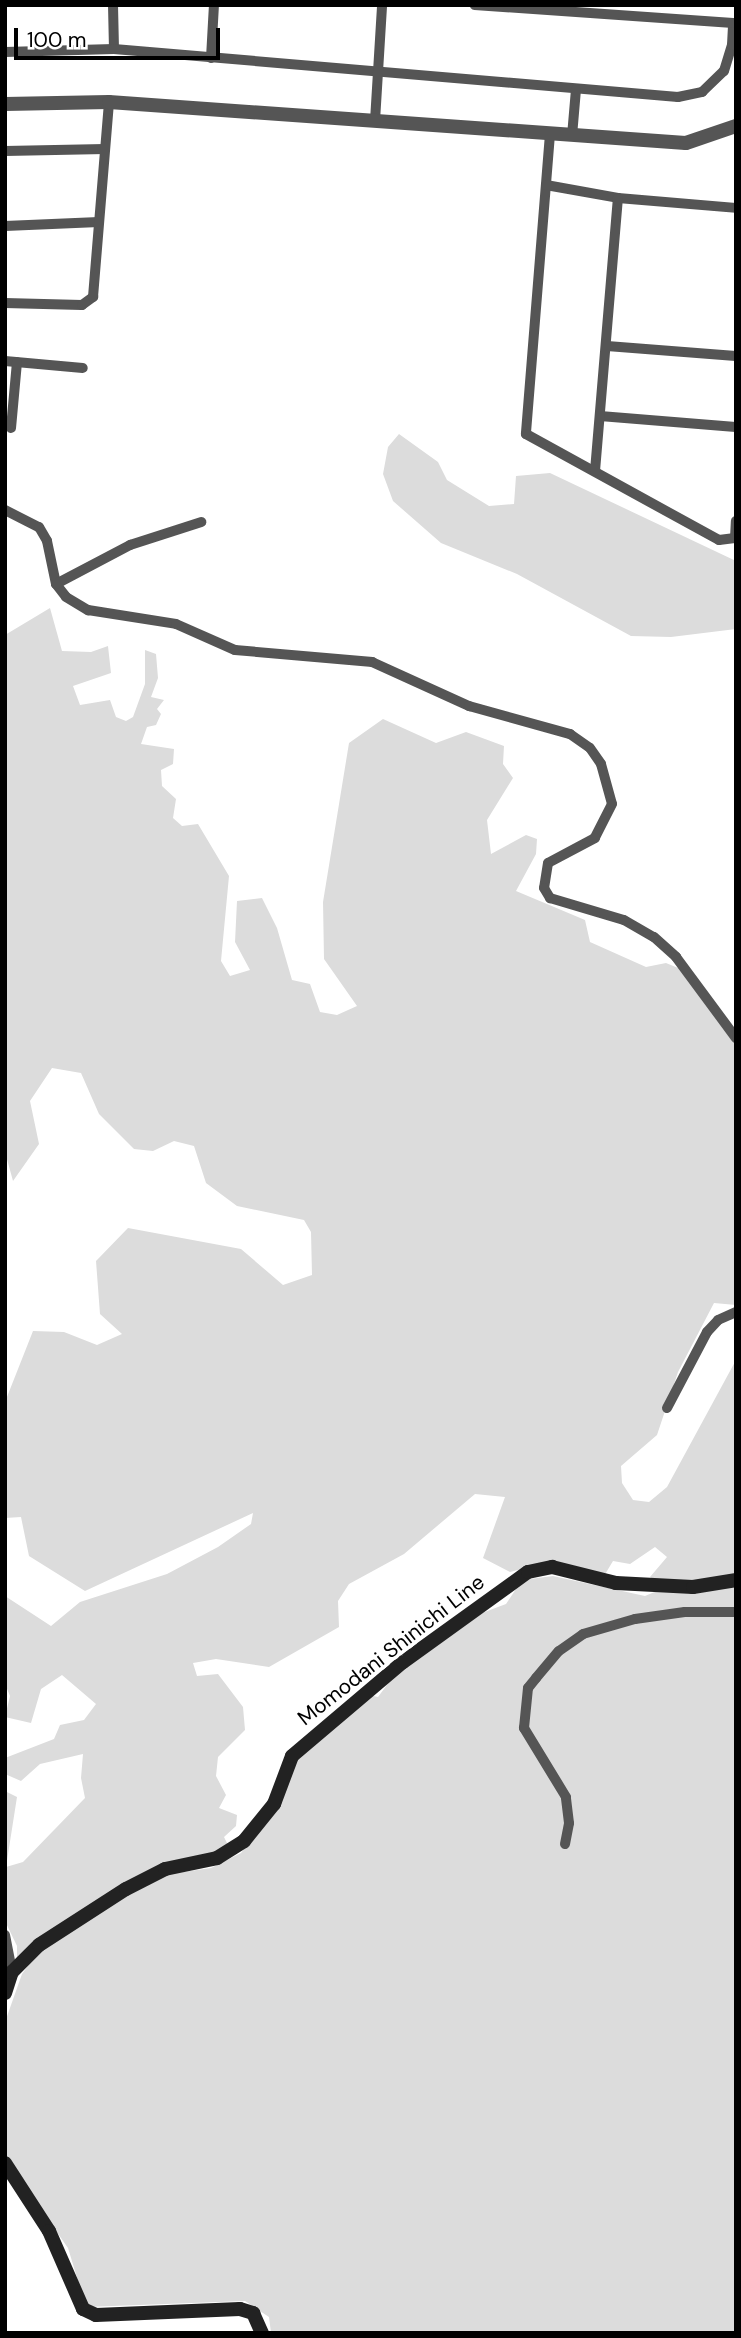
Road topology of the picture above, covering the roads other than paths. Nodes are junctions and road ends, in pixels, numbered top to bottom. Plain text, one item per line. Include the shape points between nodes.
1 (113, 5) edge
2 (214, 5) edge
3 (383, 5) edge
4 (475, 5) edge
5 (564, 9) edge
6 (734, 23) edge
7 (114, 49) junction
8 (5, 52) edge
9 (211, 58) junction
10 (378, 72) junction
11 (576, 89) junction
12 (109, 102) junction
13 (5, 104) edge
14 (375, 121) junction
15 (736, 126) edge
16 (550, 134) junction
17 (572, 136) junction
18 (105, 149) junction
19 (5, 151) edge
20 (546, 185) junction
21 (618, 198) junction
22 (736, 208) edge
23 (99, 222) junction
24 (5, 226) edge
25 (5, 303) edge
26 (607, 346) junction
27 (736, 356) edge
28 (11, 362) edge
29 (83, 368) dead end
30 (600, 416) junction
31 (736, 427) edge
32 (11, 428) dead end
33 (594, 471) junction
34 (5, 510) edge
35 (736, 521) edge
36 (201, 522) dead end
37 (56, 584) junction
38 (736, 1038) edge
39 (736, 1312) edge
40 (667, 1408) dead end
41 (736, 1580) edge
42 (736, 1612) edge
43 (565, 1844) dead end
44 (5, 1935) edge
45 (12, 1972) junction
46 (5, 1993) edge
47 (5, 2163) edge
48 (262, 2333) edge

1 - 7 street
2 - 9 street
3 - 10 street
4 - 5 street
5 - 6 street
6 - 11 street via 724,71 702,92 678,97
7 - 8 street
7 - 9 street
9 - 10 street
10 - 11 street
10 - 14 street
11 - 17 street
12 - 13 street
12 - 14 street
12 - 18 street
14 - 16 street
15 - 17 street via 686,144
16 - 17 street
16 - 20 street
18 - 19 street
18 - 23 street
20 - 21 street
20 - 33 street via 526,434
21 - 22 street
21 - 26 street
23 - 24 street
23 - 25 street via 93,297 82,305
26 - 27 street
26 - 30 street
28 - 29 street
28 - 32 street
30 - 31 street
30 - 33 street
33 - 35 street via 719,540 735,538
34 - 37 street via 39,527 47,541
36 - 37 street via 130,545
37 - 38 street via 66,597 88,610 176,624 235,650 372,662 468,706 570,734 590,748 601,764 612,804 595,838 548,863 544,888 550,898 624,920 654,937 676,957
39 - 40 street via 718,1320 707,1332
41 - 45 main road, Momodani Shinichi Line via 682,1587 617,1583 552,1567 528,1572 403,1662 292,1756 274,1804 244,1841 217,1858 165,1869 126,1889 39,1945
42 - 43 street via 685,1612 635,1619 583,1634 559,1651 528,1688 524,1728 566,1797 569,1823
44 - 45 street
45 - 46 main road, Momodani Shinichi Line
47 - 48 main road via 49,2231 83,2309 96,2315 240,2309 253,2313 262,2324

